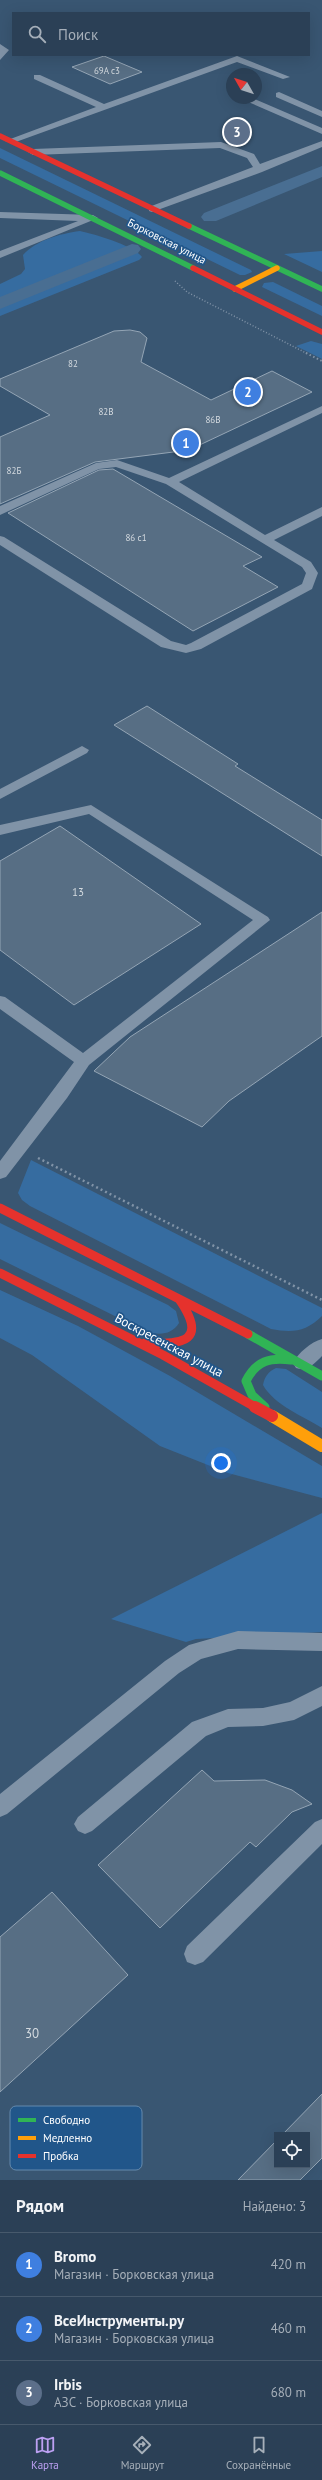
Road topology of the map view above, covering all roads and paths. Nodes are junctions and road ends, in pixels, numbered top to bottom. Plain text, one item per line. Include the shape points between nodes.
1 (0, 47) edge
2 (0, 57) edge
3 (37, 77) dead end
4 (286, 77) dead end
5 (279, 95) dead end
6 (258, 104) edge
7 (103, 107) junction
8 (322, 114) edge
9 (322, 131) edge
10 (0, 136) edge
11 (10, 141) junction
12 (322, 144) edge
13 (32, 152) junction
14 (259, 170) junction
15 (0, 173) edge
16 (152, 209) junction
17 (0, 215) edge
18 (92, 218) junction
19 (0, 255) edge
20 (277, 268) junction
21 (235, 288) junction
22 (322, 289) edge
23 (322, 332) edge
24 (322, 409) edge
25 (170, 482) junction
26 (0, 511) edge
27 (322, 511) edge
28 (266, 539) junction
29 (0, 540) edge
30 (82, 750) dead end
31 (0, 795) edge
32 (0, 830) edge
33 (0, 1001) edge
34 (83, 1061) junction
35 (20, 1149) junction
36 (0, 1173) edge
37 (0, 1208) edge
38 (0, 1274) edge
39 (175, 1295) junction
40 (322, 1300) edge
41 (138, 1342) junction
42 (322, 1346) edge
43 (302, 1363) junction
44 (322, 1376) edge
45 (274, 1415) junction
46 (322, 1446) edge
47 (322, 1642) edge
48 (322, 1690) edge
49 (322, 1696) edge
50 (0, 1807) edge
51 (85, 1824) dead end
52 (322, 1828) edge
53 (195, 1954) dead end

1 - 2 lane via 5,50
3 - 7 lane
4 - 7 lane via 237,59
5 - 8 lane
6 - 9 lane
7 - 11 lane
10 - 11 main road, Борковская улица
11 - 13 main road, Борковская улица
12 - 14 lane
13 - 14 lane via 221,145 251,156
13 - 16 main road, Борковская улица
14 - 16 lane
15 - 18 main road, Борковская улица
16 - 20 main road, Борковская улица
17 - 18 lane
18 - 19 lane
18 - 21 main road, Борковская улица
20 - 21 main road
20 - 22 main road, Борковская улица
21 - 23 main road, Борковская улица
24 - 25 lane
25 - 26 lane via 127,466 106,463
25 - 28 lane
27 - 28 lane
28 - 29 lane via 307,565 312,573 308,586 186,649 166,644
30 - 31 lane
32 - 34 lane via 91,809 263,920
33 - 34 lane
34 - 35 lane
35 - 36 lane
35 - 40 path
37 - 39 main road
38 - 41 main road, Воскресенская улица
39 - 41 main road via 192,1312 195,1324 192,1334 183,1341 166,1346
39 - 43 main road
41 - 45 main road, Воскресенская улица
42 - 43 lane
43 - 44 main road
43 - 45 main road via 269,1357 257,1361 249,1371 246,1381 252,1395
45 - 46 main road, Воскресенская улица
47 - 50 lane via 238,1640 196,1651 172,1667
48 - 49 lane
49 - 51 lane via 294,1711 263,1717 228,1718 199,1729
52 - 53 lane

